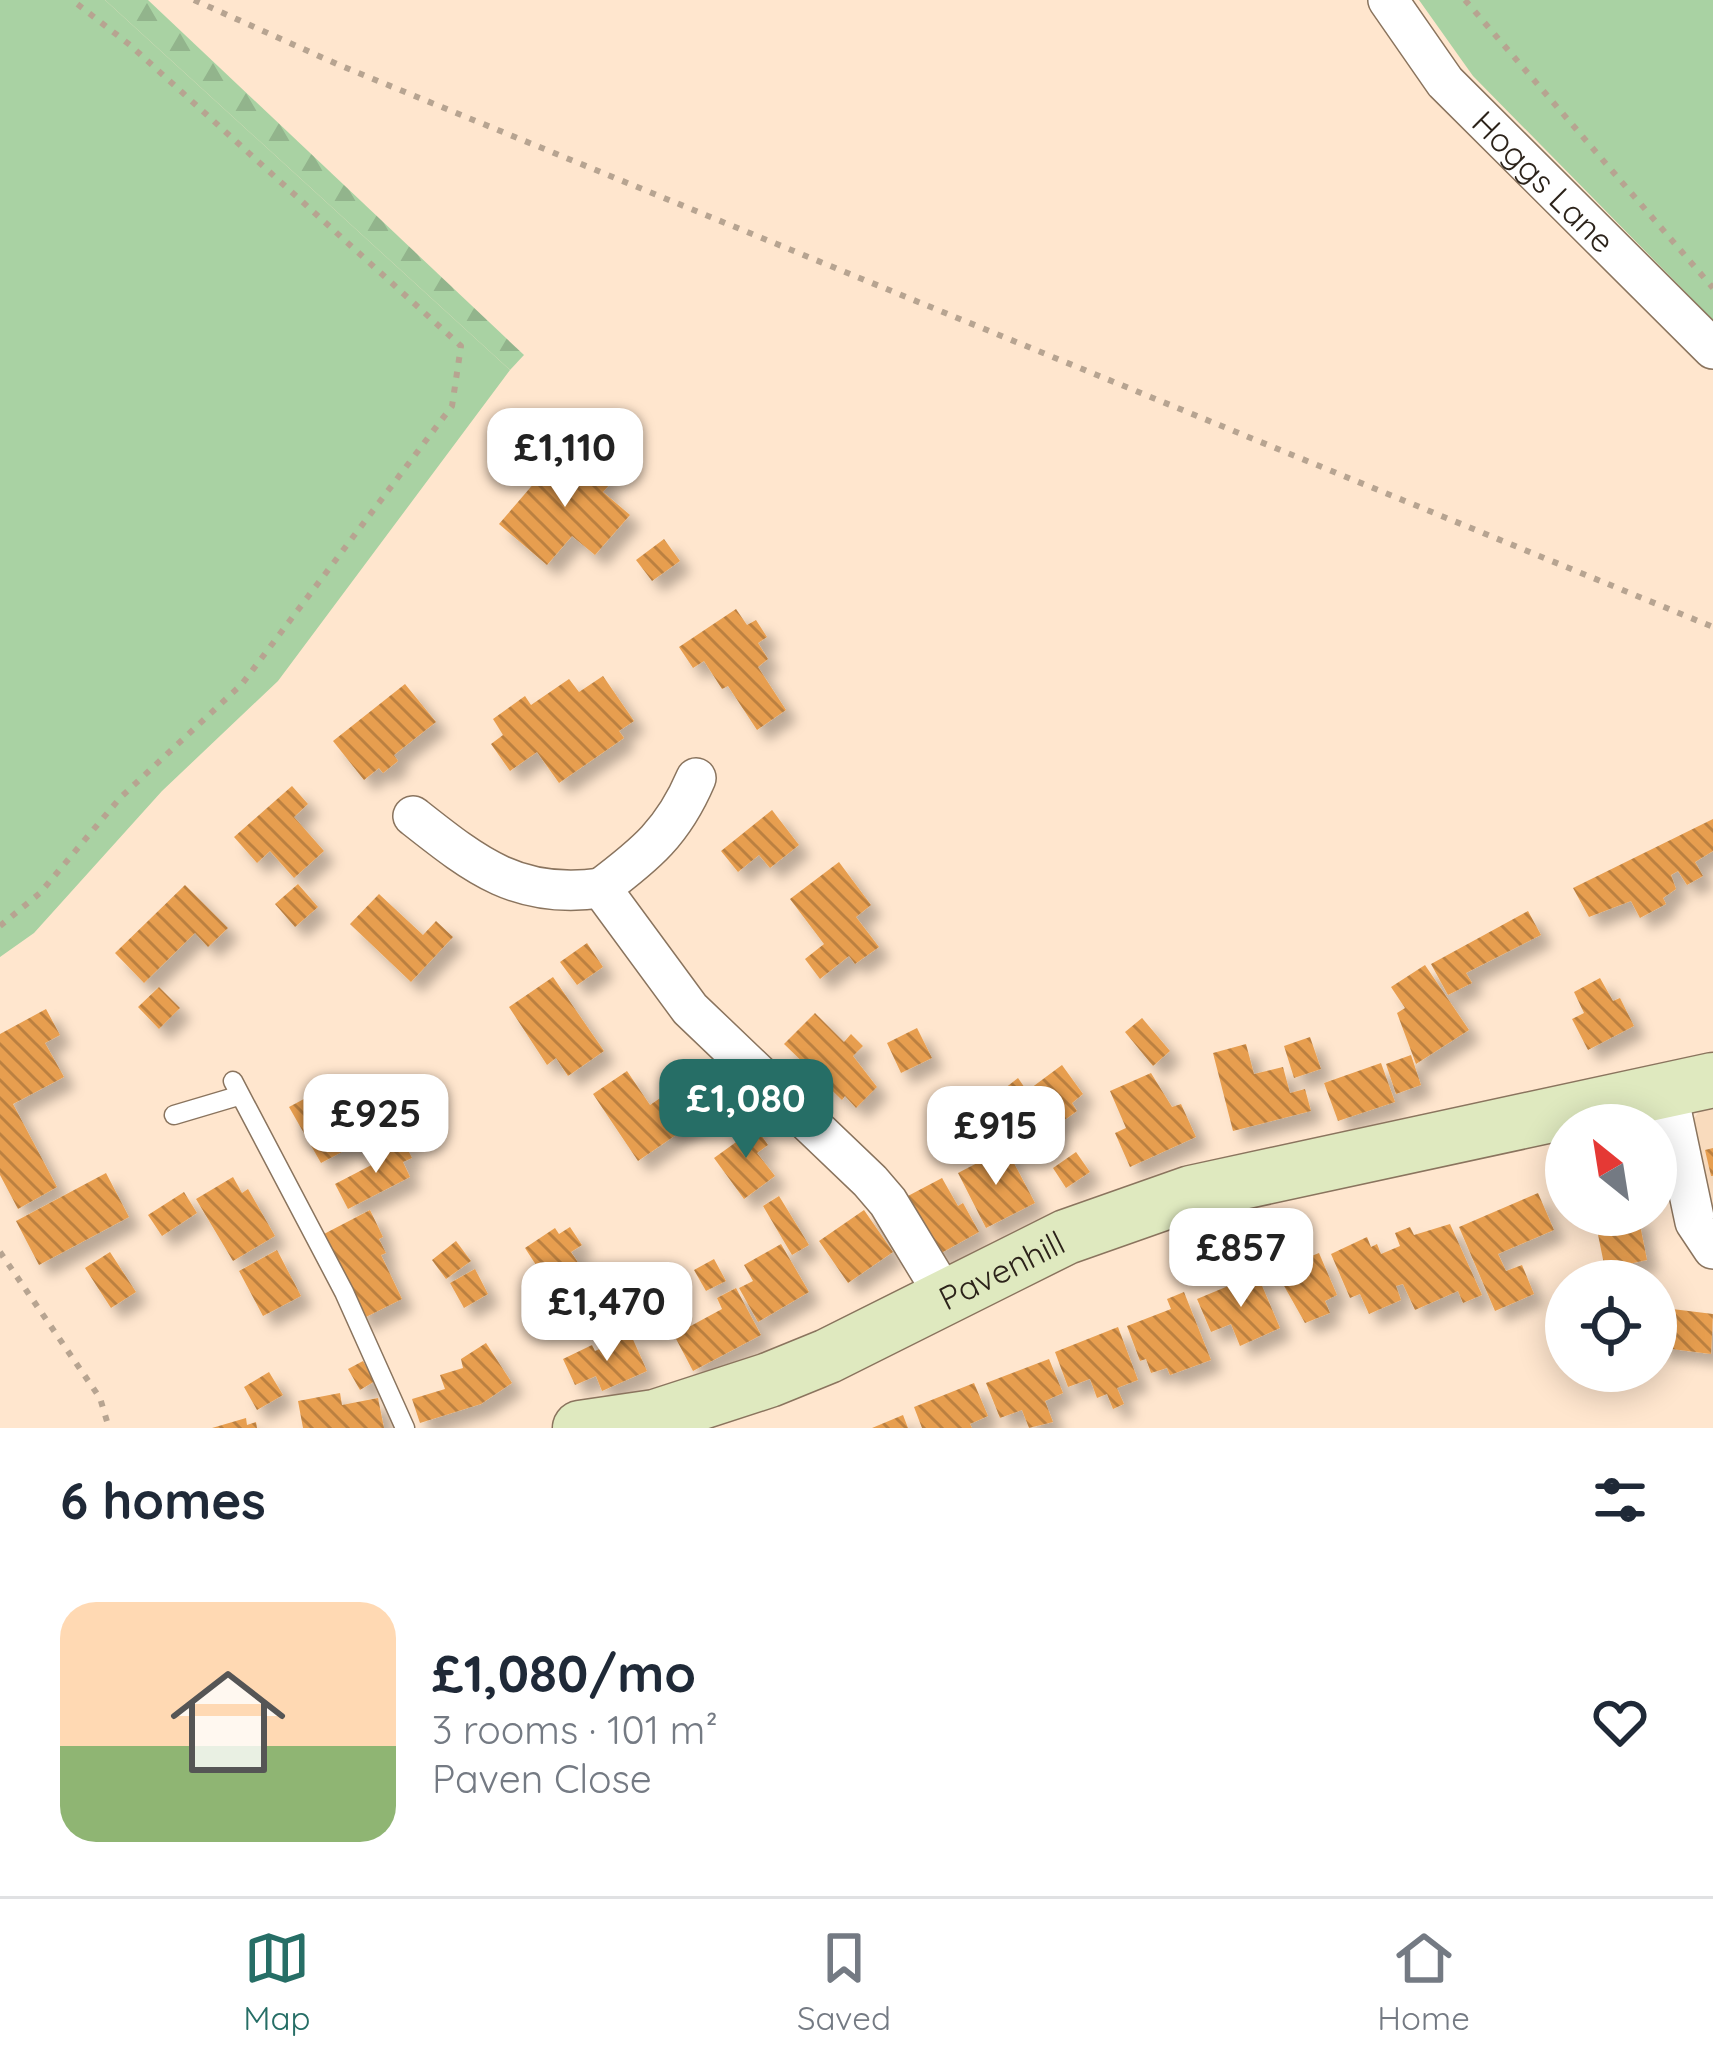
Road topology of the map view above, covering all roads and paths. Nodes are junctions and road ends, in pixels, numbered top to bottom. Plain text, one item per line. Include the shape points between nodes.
1 (72, 0) edge
2 (194, 0) edge
3 (1388, 0) edge
4 (1465, 0) edge
5 (1713, 288) edge
6 (1713, 349) edge
7 (1713, 626) edge
8 (695, 778) dead end
9 (413, 816) dead end
10 (601, 888) junction
11 (0, 926) edge
12 (1690, 1085) edge
13 (174, 1115) dead end
14 (1713, 1250) edge
15 (0, 1252) edge
16 (945, 1296) junction
17 (109, 1428) edge
18 (405, 1428) edge
19 (586, 1428) edge

1 - 11 path via 461,346 452,406 242,684
2 - 7 path
3 - 6 street, Hoggs Lane via 1445,82
4 - 5 path
8 - 10 street via 668,832
9 - 10 street via 488,872 553,891
10 - 16 street via 690,1009 870,1180
12 - 14 street via 1695,1222
12 - 16 street, Pavenhill via 1190,1193 1066,1237
13 - 18 lane via 236,1089 344,1292
15 - 17 path via 100,1398
16 - 19 street, Pavenhill via 769,1380 656,1417

